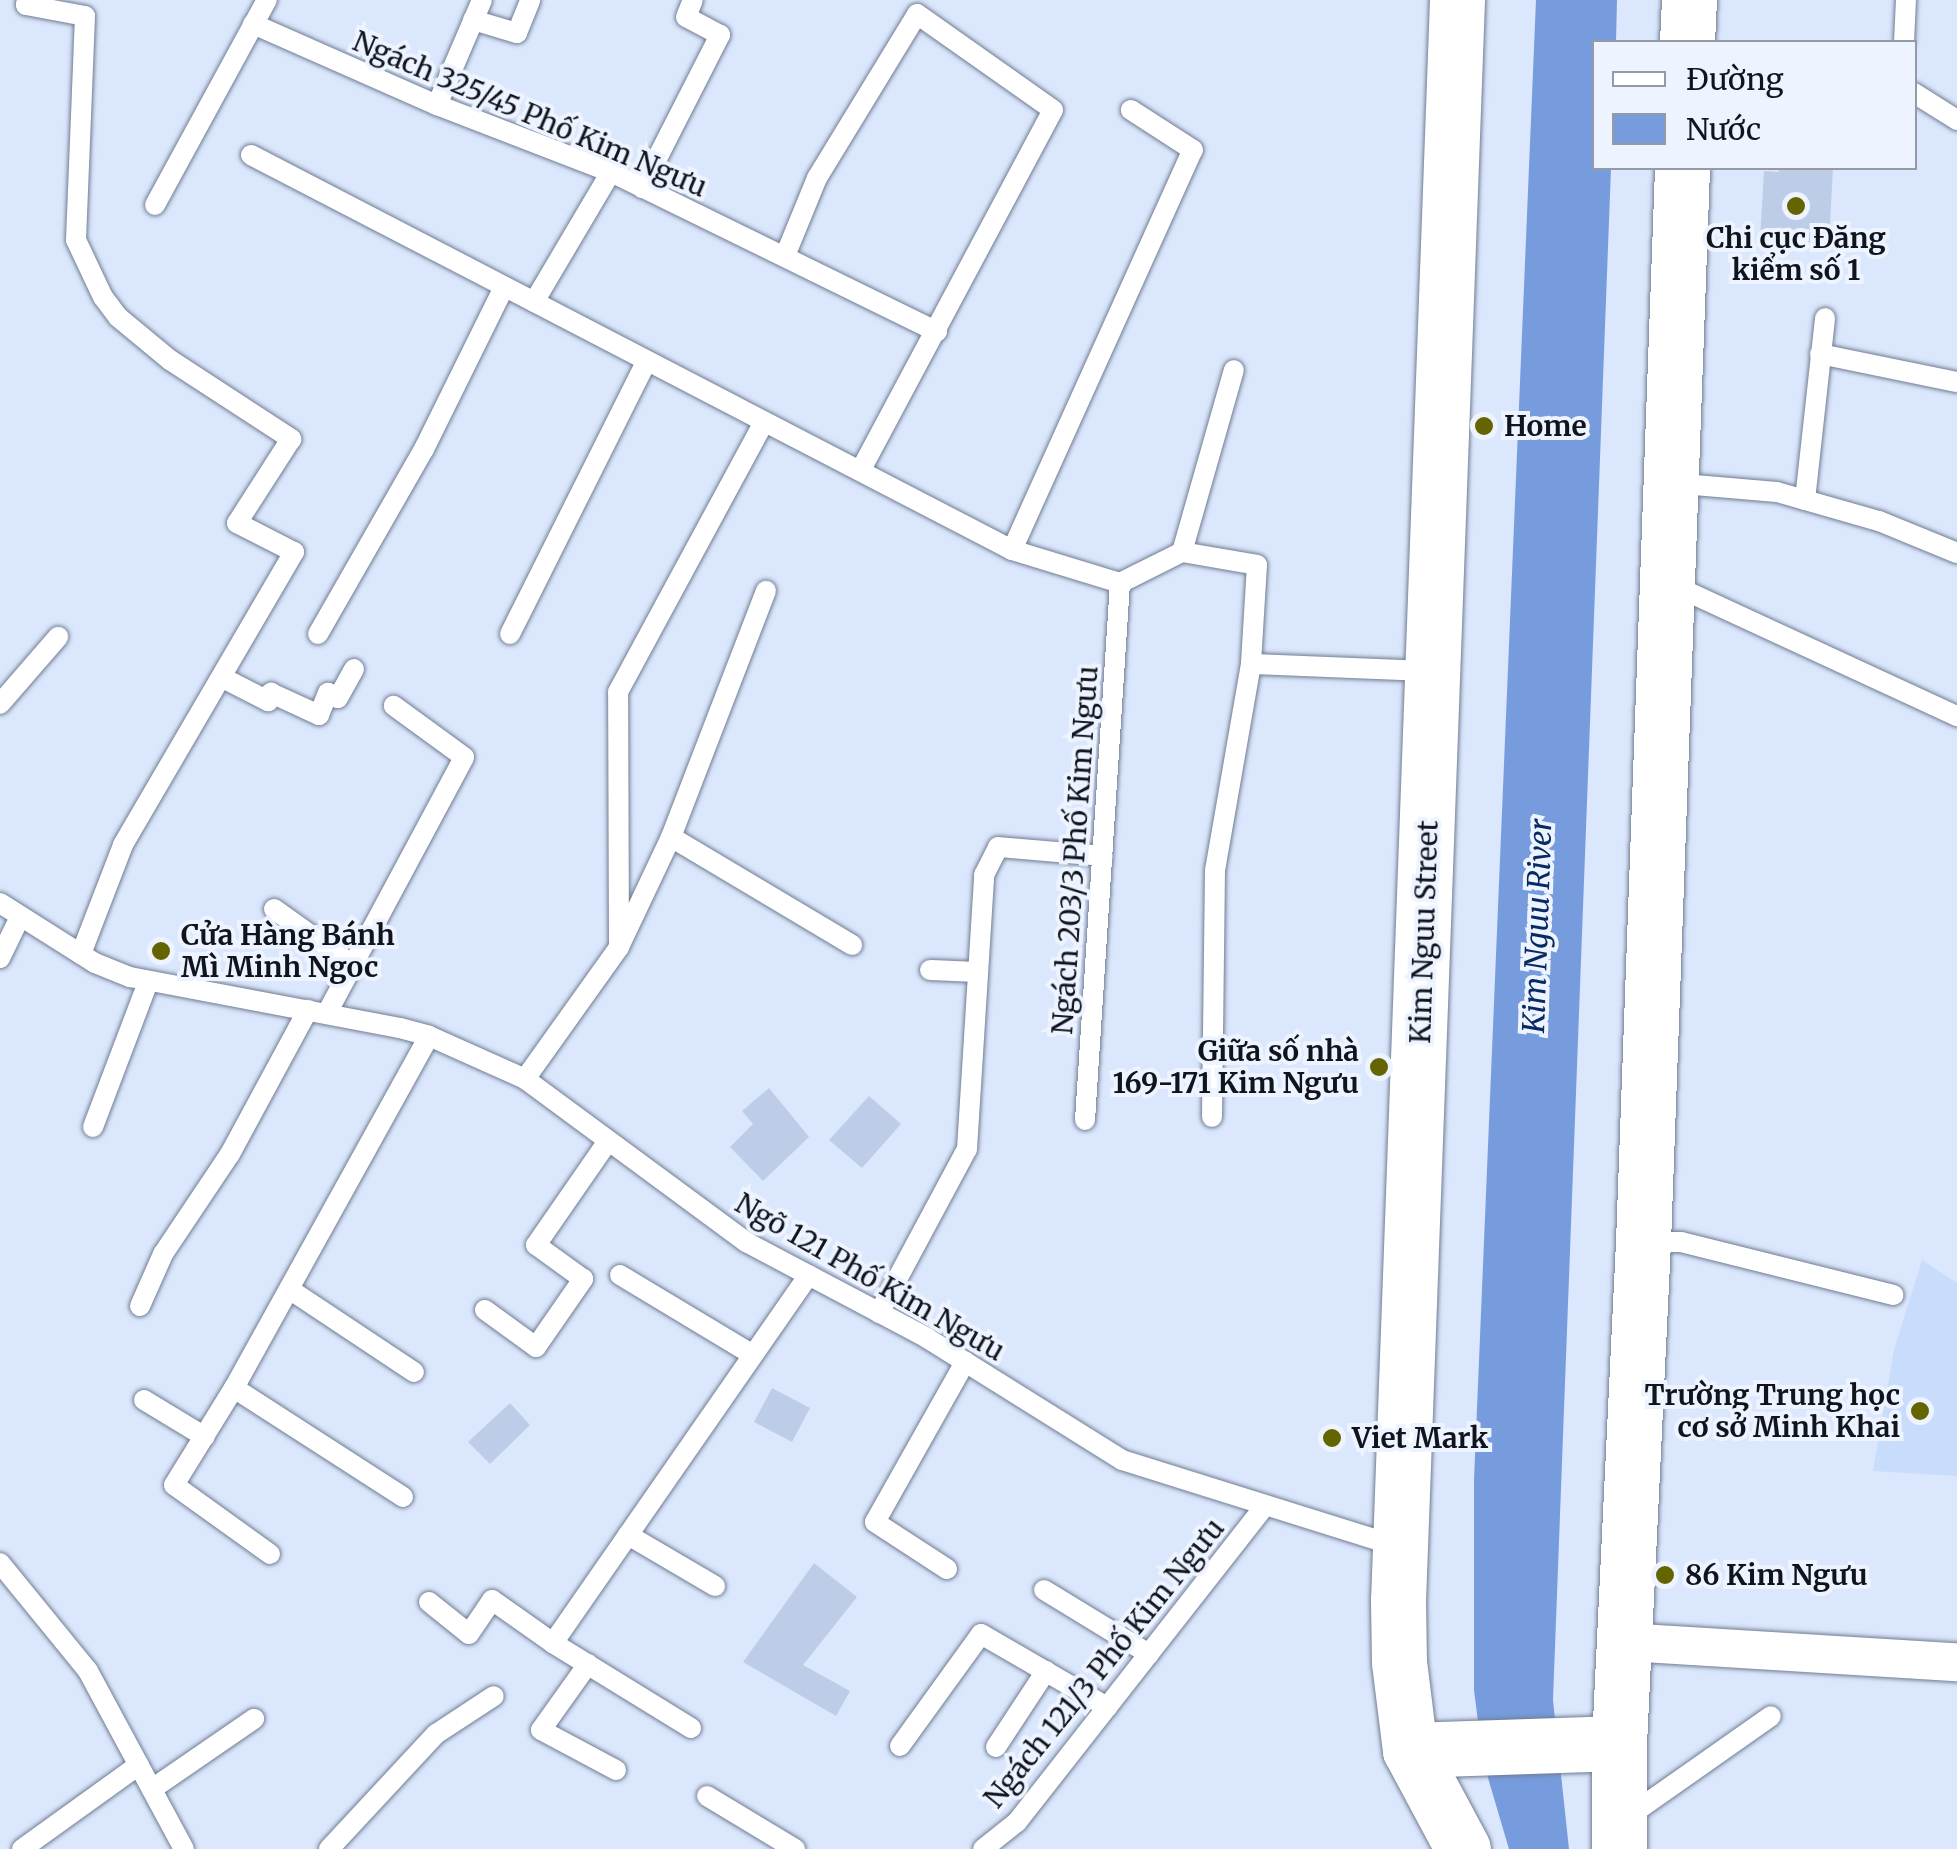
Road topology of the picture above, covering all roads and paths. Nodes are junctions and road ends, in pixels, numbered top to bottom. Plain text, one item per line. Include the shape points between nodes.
1 (28, 0) edge
2 (267, 0) edge
3 (530, 0) edge
4 (693, 0) edge
5 (1457, 0) edge
6 (1689, 0) edge
7 (1906, 0) edge
8 (477, 10) edge
9 (253, 24) junction
10 (1687, 40) edge
11 (1904, 40) edge
12 (1917, 96) edge
13 (437, 105) junction
14 (1131, 110) dead end
15 (1957, 120) edge
16 (251, 156) dead end
17 (1682, 170) edge
18 (611, 172) junction
19 (642, 188) junction
20 (155, 205) dead end
21 (785, 256) junction
22 (504, 287) junction
23 (534, 302) junction
24 (1825, 318) dead end
25 (937, 332) junction
26 (1820, 354) junction
27 (647, 361) junction
28 (1234, 370) dead end
29 (1957, 382) edge
30 (764, 422) junction
31 (860, 472) junction
32 (1669, 483) junction
33 (1805, 500) junction
34 (1012, 550) junction
35 (1182, 552) junction
36 (1957, 553) edge
37 (1666, 582) junction
38 (1120, 584) junction
39 (766, 592) dead end
40 (318, 634) dead end
41 (510, 634) dead end
42 (58, 637) dead end
43 (1251, 664) junction
44 (354, 669) dead end
45 (1434, 671) junction
46 (224, 678) junction
47 (0, 704) edge
48 (394, 706) dead end
49 (1957, 716) edge
50 (671, 837) junction
51 (1103, 856) junction
52 (0, 903) edge
53 (274, 909) dead end
54 (20, 917) junction
55 (852, 945) dead end
56 (619, 947) junction
57 (81, 954) junction
58 (0, 958) edge
59 (351, 964) junction
60 (930, 970) dead end
61 (978, 972) junction
62 (148, 982) junction
63 (318, 1012) junction
64 (429, 1036) junction
65 (525, 1078) junction
66 (1212, 1117) dead end
67 (1085, 1120) dead end
68 (93, 1127) dead end
69 (608, 1141) junction
70 (1644, 1242) junction
71 (620, 1275) dead end
72 (809, 1275) junction
73 (289, 1289) junction
74 (1893, 1295) dead end
75 (140, 1306) dead end
76 (485, 1310) dead end
77 (879, 1312) junction
78 (753, 1354) junction
79 (965, 1362) junction
80 (414, 1372) dead end
81 (234, 1388) junction
82 (144, 1400) dead end
83 (204, 1436) junction
84 (403, 1497) dead end
85 (1263, 1508) junction
86 (628, 1535) junction
87 (1399, 1546) junction
88 (270, 1554) dead end
89 (0, 1563) edge
90 (947, 1569) dead end
91 (716, 1586) dead end
92 (1044, 1590) dead end
93 (429, 1602) dead end
94 (1626, 1642) junction
95 (553, 1643) junction
96 (1149, 1654) junction
97 (1957, 1662) edge
98 (588, 1664) junction
99 (1046, 1672) junction
100 (494, 1696) dead end
101 (1107, 1707) junction
102 (1771, 1716) dead end
103 (254, 1719) dead end
104 (691, 1728) dead end
105 (1600, 1744) junction
106 (900, 1746) dead end
107 (996, 1747) dead end
108 (1433, 1750) junction
109 (139, 1765) junction
110 (616, 1770) dead end
111 (152, 1789) junction
112 (707, 1796) dead end
113 (1618, 1836) edge
114 (22, 1849) edge
115 (184, 1849) edge
116 (330, 1849) edge
117 (795, 1849) edge
118 (983, 1849) edge
119 (1463, 1849) edge

1 - 46 lane via 26,5 85,16 76,240 103,298 170,360 290,439 237,523 294,552
2 - 9 lane
3 - 8 lane via 516,33
4 - 19 lane via 686,17 720,35
5 - 45 main road, Kim Nguu Street
6 - 10 main road
7 - 11 lane
8 - 13 lane
9 - 13 lane, Ngách 325/45 Phố Kim Ngưu
9 - 20 lane
12 - 15 lane
13 - 18 lane, Ngách 325/45 Phố Kim Ngưu
14 - 34 lane via 1193,150
16 - 22 lane
17 - 32 main road
18 - 19 lane, Ngách 325/45 Phố Kim Ngưu
18 - 23 lane
19 - 21 lane, Ngách 325/45 Phố Kim Ngưu
21 - 25 lane, Ngách 325/45 Phố Kim Ngưu
21 - 25 lane via 817,178 917,14 1053,110
22 - 23 lane
22 - 40 lane via 424,449
23 - 27 lane
24 - 26 lane
25 - 31 lane
26 - 29 lane
26 - 33 lane
27 - 30 lane
27 - 41 lane
28 - 35 lane
30 - 31 lane
30 - 56 lane via 618,692
31 - 34 lane
32 - 33 lane
32 - 37 main road
33 - 36 lane
34 - 38 lane
35 - 38 lane
35 - 43 lane via 1257,565
37 - 49 lane
37 - 70 main road
38 - 51 lane, Ngách 203/3 Phố Kim Ngưu
39 - 50 lane
42 - 47 lane
43 - 45 lane
43 - 66 lane via 1214,870
44 - 46 lane via 338,698 328,693 318,715 272,694 268,702
45 - 87 main road, Kim Nguu Street
46 - 57 lane via 123,845
48 - 59 lane via 464,757
50 - 55 lane
50 - 56 lane
51 - 61 lane via 998,847 984,875
51 - 67 lane, Ngách 203/3 Phố Kim Ngưu
52 - 54 lane, Ngõ 121 Phố Kim Ngưu
53 - 59 lane
54 - 57 lane, Ngõ 121 Phố Kim Ngưu
54 - 58 lane
56 - 65 lane
57 - 62 lane, Ngõ 121 Phố Kim Ngưu
59 - 63 lane
60 - 61 lane
61 - 77 lane via 967,1149
62 - 63 lane, Ngõ 121 Phố Kim Ngưu
62 - 68 lane
63 - 64 lane, Ngõ 121 Phố Kim Ngưu
63 - 75 lane via 163,1254
64 - 65 lane, Ngõ 121 Phố Kim Ngưu
64 - 73 lane
65 - 69 lane, Ngõ 121 Phố Kim Ngưu
69 - 72 lane, Ngõ 121 Phố Kim Ngưu via 746,1242
69 - 76 lane via 536,1245 582,1279 536,1347
70 - 74 lane via 1681,1242
70 - 94 main road
71 - 78 lane
72 - 77 lane, Ngõ 121 Phố Kim Ngưu
72 - 78 lane
73 - 80 lane
73 - 81 lane
77 - 79 lane, Ngõ 121 Phố Kim Ngưu
78 - 86 lane
79 - 85 lane, Ngõ 121 Phố Kim Ngưu via 1122,1460
79 - 90 lane via 876,1522
81 - 83 lane
81 - 84 lane
82 - 83 lane
83 - 88 lane via 174,1485
85 - 87 lane, Ngõ 121 Phố Kim Ngưu
85 - 96 lane, Ngách 121/3 Phố Kim Ngưu
86 - 91 lane
86 - 95 lane
87 - 108 main road, Kim Nguu Street via 1399,1662
89 - 109 lane via 88,1671
92 - 96 lane
93 - 95 lane via 469,1634 492,1600
94 - 97 street
94 - 105 main road
95 - 98 lane
96 - 101 lane, Ngách 121/3 Phố Kim Ngưu
98 - 104 lane
98 - 110 lane via 540,1730
99 - 101 lane
99 - 106 lane via 982,1634
99 - 107 lane
100 - 116 lane via 436,1734
101 - 118 lane, Ngách 121/3 Phố Kim Ngưu via 1017,1822
102 - 113 lane
103 - 111 lane
105 - 108 main road
105 - 113 main road
108 - 119 main road, Kim Nguu Street
109 - 111 lane
109 - 114 lane
111 - 115 lane
112 - 117 lane

